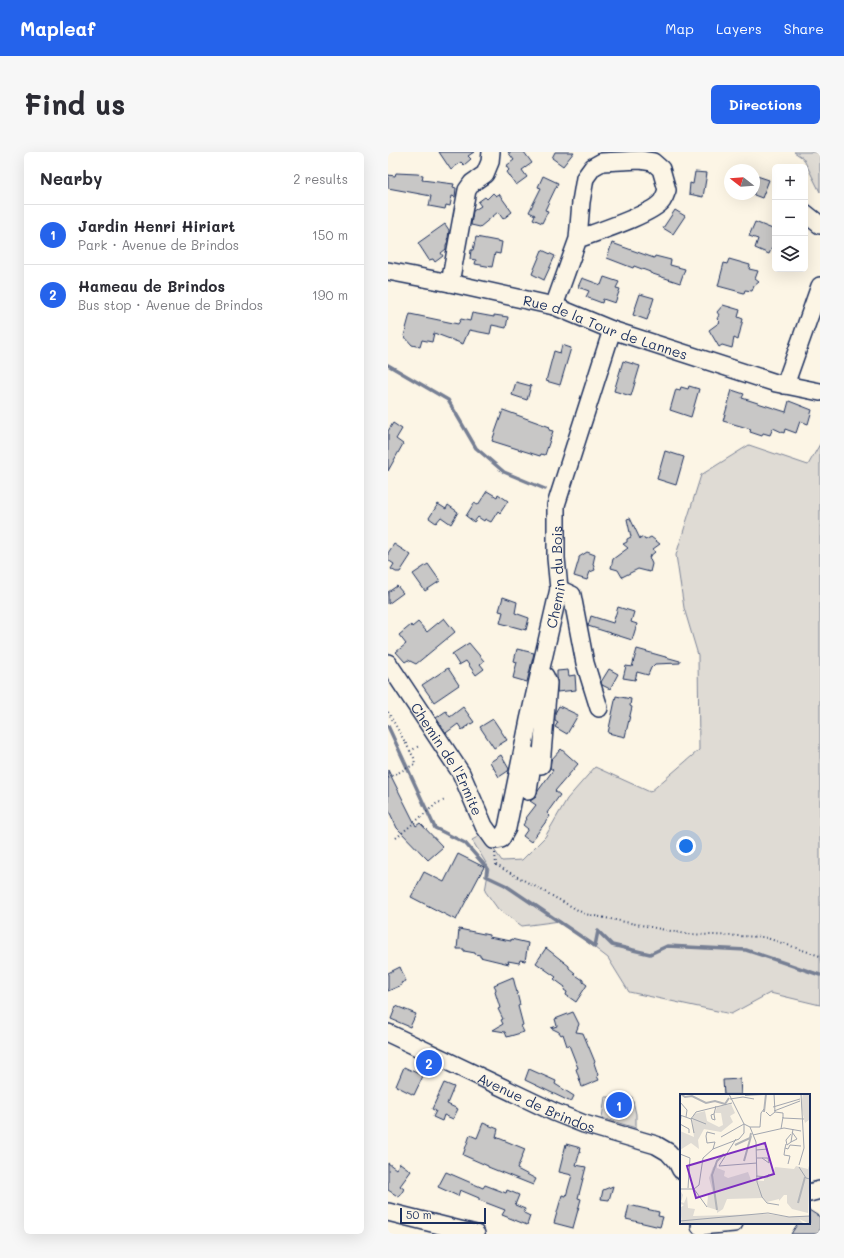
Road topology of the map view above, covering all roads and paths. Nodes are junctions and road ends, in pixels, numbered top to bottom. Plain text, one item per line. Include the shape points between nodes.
1 (491, 152) edge
2 (808, 215) edge
3 (820, 225) edge
4 (578, 239) junction
5 (388, 271) edge
6 (450, 283) junction
7 (820, 286) edge
8 (554, 306) junction
9 (612, 330) junction
10 (785, 385) junction
11 (820, 392) edge
12 (559, 589) junction
13 (388, 663) edge
14 (540, 674) junction
15 (599, 708) dead end
16 (388, 712) edge
17 (419, 746) dead end
18 (523, 751) junction
19 (410, 752) junction
20 (541, 765) dead end
21 (388, 778) edge
22 (528, 791) dead end
23 (445, 800) dead end
24 (396, 838) dead end
25 (494, 840) junction
26 (820, 956) edge
27 (388, 1033) edge
28 (680, 1168) edge
29 (820, 1190) edge
30 (810, 1193) edge
31 (388, 1212) edge
32 (727, 1224) edge
33 (699, 1228) edge
34 (473, 1234) edge

1 - 6 street via 485,174 467,190
2 - 3 street
4 - 4 street via 650,211 662,202 667,190 662,169 653,162 640,160 602,162 593,167 586,178
4 - 8 street
5 - 6 street, Rue de la Tour de Lannes
6 - 8 street, Rue de la Tour de Lannes
7 - 10 street
8 - 9 street, Rue de la Tour de Lannes
9 - 10 street, Rue de la Tour de Lannes
9 - 12 street, Chemin du Bois via 556,505
10 - 11 street, Rue de la Tour de Lannes
12 - 14 street, Chemin du Bois
12 - 15 street via 572,596 585,663
13 - 25 street, Chemin de l'Ermite via 461,773 484,826
14 - 18 street, Chemin du Bois
14 - 20 street via 545,676 548,683
16 - 19 path
17 - 19 path
18 - 22 street via 530,756 532,765
18 - 25 street, Chemin du Bois via 507,828 501,839
19 - 21 path via 415,764
23 - 24 path via 436,804
25 - 26 path via 496,865 585,914 686,934 764,937
27 - 28 street, Avenue de Brindos via 560,1114 584,1124 656,1145 668,1152
29 - 30 street
31 - 34 street
32 - 33 street

